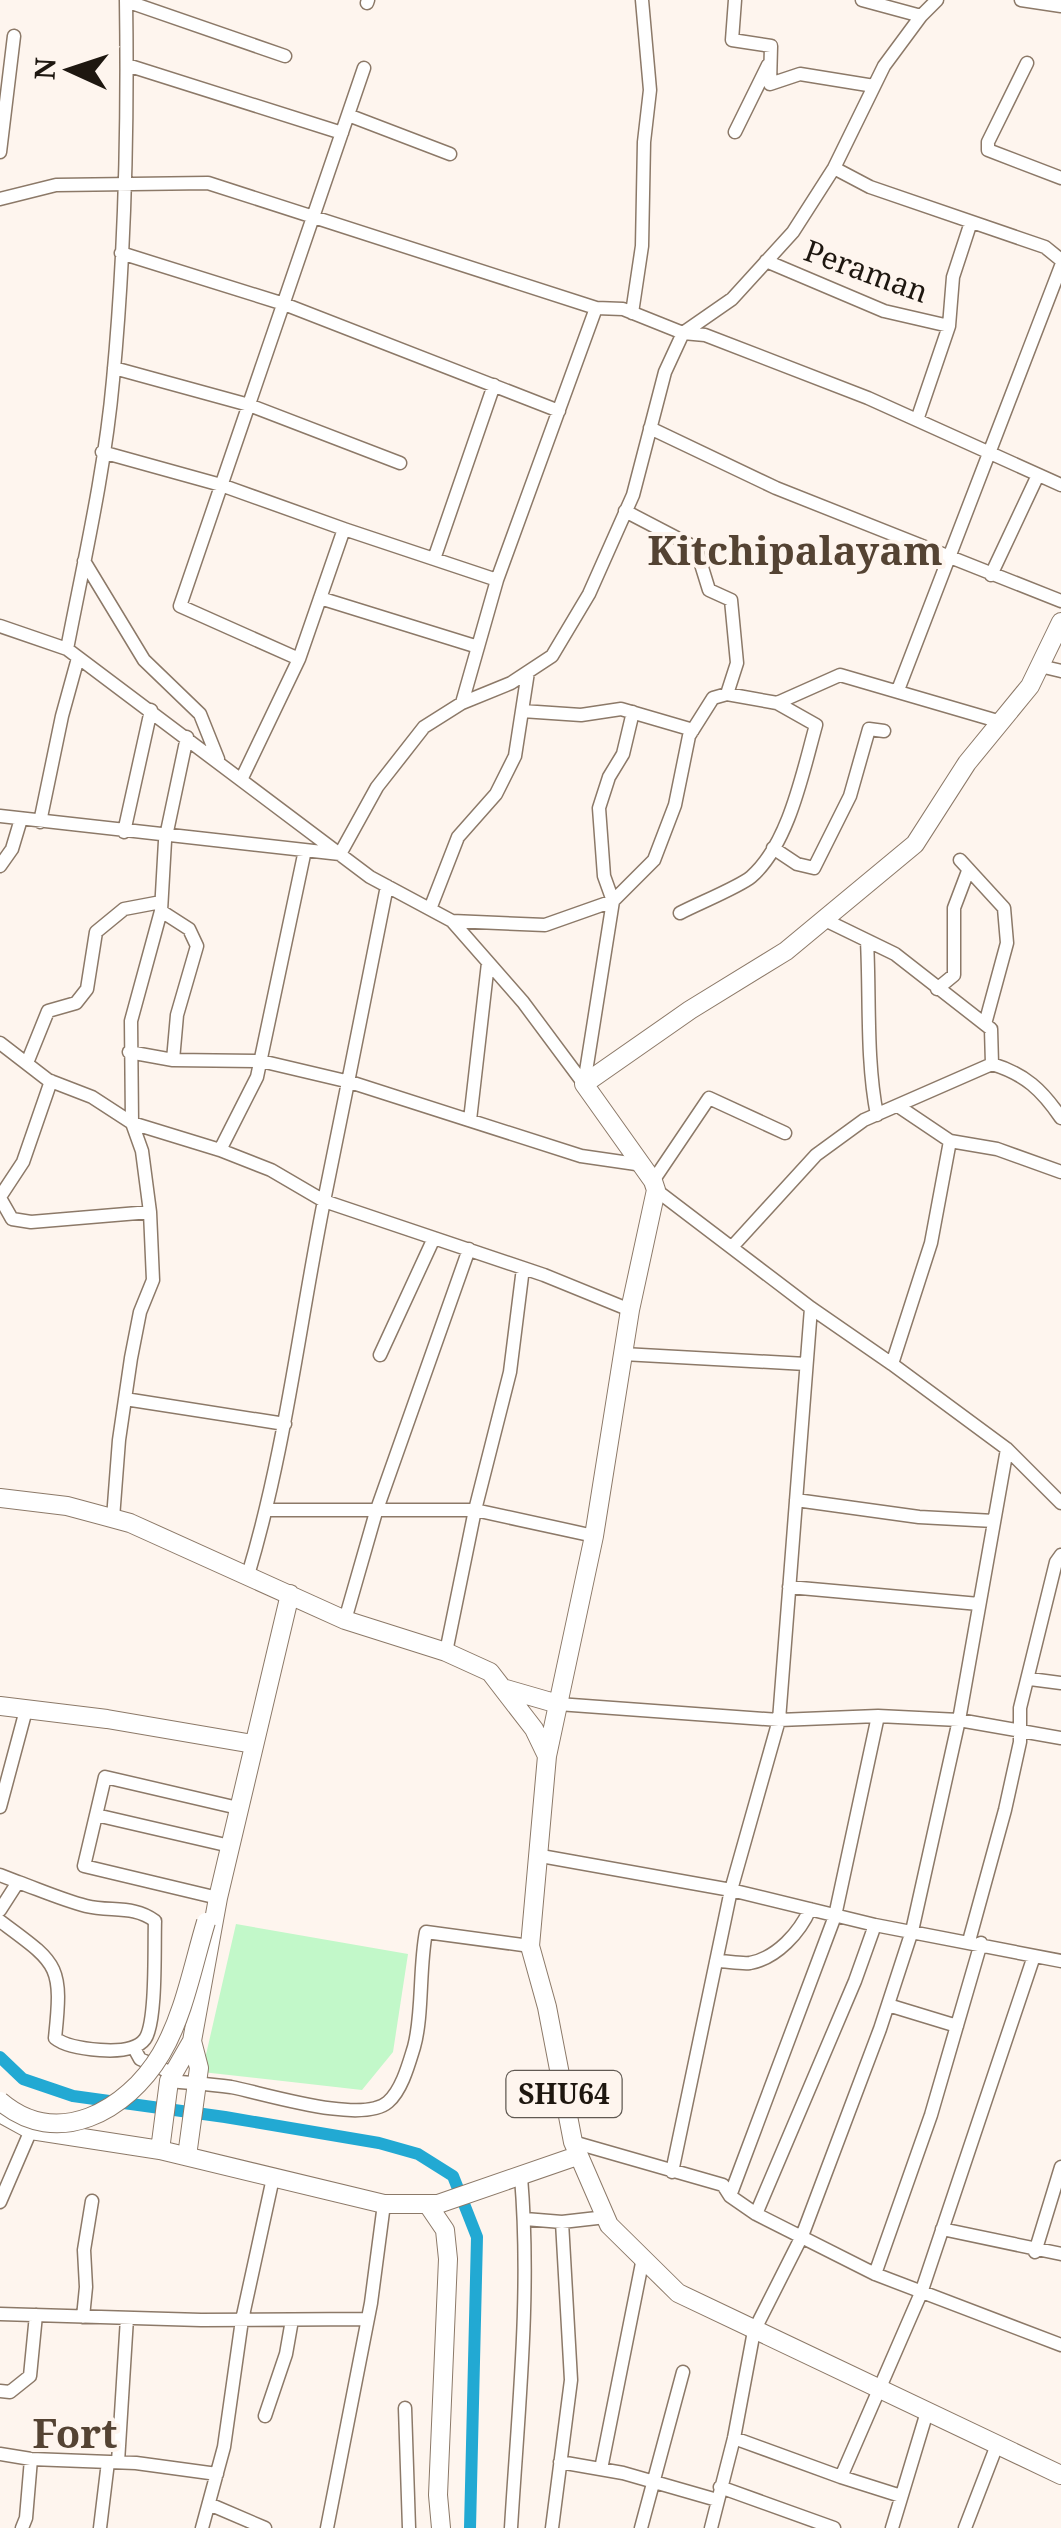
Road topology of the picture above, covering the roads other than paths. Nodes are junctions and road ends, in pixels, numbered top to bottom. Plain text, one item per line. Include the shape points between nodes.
1 (126, 0) edge
2 (642, 0) edge
3 (735, 0) edge
4 (862, 0) edge
5 (937, 0) edge
6 (1022, 0) edge
7 (1061, 6) edge
8 (921, 16) junction
9 (14, 36) dead end
10 (285, 56) dead end
11 (771, 58) junction
12 (1026, 63) dead end
13 (127, 65) junction
14 (364, 68) dead end
15 (874, 86) junction
16 (348, 115) junction
17 (734, 132) dead end
18 (342, 133) junction
19 (0, 152) edge
20 (450, 154) dead end
21 (834, 168) junction
22 (1061, 178) edge
23 (125, 182) junction
24 (0, 199) edge
25 (313, 218) junction
26 (971, 222) junction
27 (121, 253) junction
28 (766, 261) junction
29 (1061, 263) edge
30 (284, 304) junction
31 (596, 308) junction
32 (632, 312) junction
33 (948, 326) junction
34 (683, 333) junction
35 (114, 368) junction
36 (494, 385) junction
37 (249, 405) junction
38 (559, 411) junction
39 (917, 420) junction
40 (650, 428) junction
41 (102, 452) junction
42 (988, 452) junction
43 (400, 463) dead end
44 (1038, 475) junction
45 (222, 485) junction
46 (1061, 485) edge
47 (626, 512) junction
48 (344, 529) junction
49 (948, 558) junction
50 (434, 559) junction
51 (84, 561) junction
52 (991, 574) junction
53 (497, 580) junction
54 (320, 598) junction
55 (1061, 602) edge
56 (1061, 622) edge
57 (0, 626) edge
58 (478, 647) junction
59 (72, 654) junction
60 (299, 659) junction
61 (1040, 666) junction
62 (1061, 671) edge
63 (528, 672) junction
64 (898, 690) junction
65 (728, 694) junction
66 (462, 703) junction
67 (777, 703) junction
68 (151, 710) junction
69 (522, 711) junction
70 (633, 712) junction
71 (1001, 722) junction
72 (692, 730) junction
73 (884, 731) dead end
74 (187, 737) junction
75 (220, 763) junction
76 (241, 780) junction
77 (0, 816) edge
78 (20, 819) junction
79 (40, 822) junction
80 (124, 832) junction
81 (166, 836) junction
82 (773, 848) junction
83 (306, 850) junction
84 (340, 854) junction
85 (0, 866) edge
86 (387, 886) junction
87 (613, 901) junction
88 (161, 907) junction
89 (430, 910) junction
90 (680, 913) dead end
91 (823, 919) junction
92 (452, 921) junction
93 (867, 940) junction
94 (488, 963) junction
95 (937, 989) junction
96 (985, 1024) junction
97 (0, 1043) edge
98 (130, 1052) junction
99 (173, 1060) junction
100 (261, 1061) junction
101 (27, 1063) junction
102 (992, 1064) junction
103 (52, 1081) junction
104 (350, 1082) junction
105 (584, 1084) junction
106 (898, 1106) junction
107 (877, 1115) junction
108 (1061, 1118) edge
109 (470, 1120) junction
110 (132, 1123) junction
111 (785, 1133) dead end
112 (950, 1142) junction
113 (220, 1150) junction
114 (1061, 1172) edge
115 (651, 1179) junction
116 (0, 1197) edge
117 (324, 1201) junction
118 (150, 1212) junction
119 (434, 1238) junction
120 (732, 1247) junction
121 (470, 1249) junction
122 (523, 1268) junction
123 (811, 1308) junction
124 (630, 1310) junction
125 (623, 1354) junction
126 (380, 1355) dead end
127 (806, 1364) junction
128 (892, 1364) junction
129 (125, 1399) junction
130 (285, 1424) junction
131 (1007, 1449) junction
132 (0, 1498) edge
133 (796, 1500) junction
134 (1061, 1503) edge
135 (268, 1510) junction
136 (475, 1510) junction
137 (376, 1512) junction
138 (113, 1518) junction
139 (994, 1521) junction
140 (594, 1536) junction
141 (1061, 1556) edge
142 (248, 1575) junction
143 (790, 1587) junction
144 (290, 1594) junction
145 (979, 1604) junction
146 (344, 1620) junction
147 (446, 1652) junction
148 (1030, 1679) junction
149 (1061, 1683) edge
150 (506, 1689) junction
151 (558, 1704) junction
152 (0, 1706) edge
153 (26, 1710) junction
154 (878, 1716) junction
155 (780, 1720) junction
156 (959, 1720) junction
157 (1020, 1730) junction
158 (1061, 1738) edge
159 (253, 1744) junction
160 (547, 1756) junction
161 (0, 1807) edge
162 (238, 1808) junction
163 (96, 1815) junction
164 (230, 1846) junction
165 (540, 1856) junction
166 (0, 1875) edge
167 (18, 1882) junction
168 (731, 1890) junction
169 (218, 1898) junction
170 (810, 1909) junction
171 (0, 1910) edge
172 (836, 1916) junction
173 (0, 1921) edge
174 (206, 1922) dead end
175 (875, 1925) junction
176 (912, 1931) junction
177 (975, 1942) junction
178 (530, 1946) junction
179 (1034, 1956) junction
180 (716, 1961) junction
181 (1061, 1961) edge
182 (888, 2005) junction
183 (956, 2026) junction
184 (192, 2040) junction
185 (134, 2048) junction
186 (170, 2082) junction
187 (196, 2088) junction
188 (1, 2113) edge
189 (31, 2130) junction
190 (160, 2148) junction
191 (575, 2149) junction
192 (187, 2151) junction
193 (1061, 2168) edge
194 (672, 2172) junction
195 (521, 2177) junction
196 (273, 2178) junction
197 (730, 2196) junction
198 (0, 2202) edge
199 (92, 2202) dead end
200 (384, 2204) junction
201 (433, 2204) junction
202 (756, 2214) junction
203 (606, 2217) junction
204 (524, 2219) junction
205 (562, 2222) junction
206 (942, 2230) junction
207 (802, 2236) junction
208 (1035, 2251) junction
209 (1061, 2254) edge
210 (643, 2258) junction
211 (875, 2274) junction
212 (922, 2293) junction
213 (0, 2314) edge
214 (36, 2315) junction
215 (82, 2317) junction
216 (128, 2318) junction
217 (368, 2319) junction
218 (242, 2320) junction
219 (292, 2320) junction
220 (754, 2331) junction
221 (1061, 2345) edge
222 (683, 2372) dead end
223 (878, 2389) junction
224 (0, 2391) edge
225 (405, 2408) dead end
226 (927, 2412) junction
227 (265, 2416) dead end
228 (734, 2438) junction
229 (998, 2445) junction
230 (0, 2454) edge
231 (31, 2459) junction
232 (113, 2462) junction
233 (560, 2462) junction
234 (601, 2469) junction
235 (217, 2474) junction
236 (1061, 2475) edge
237 (841, 2476) junction
238 (654, 2482) junction
239 (718, 2494) junction
240 (901, 2496) junction
241 (209, 2504) junction
242 (22, 2528) edge
243 (100, 2528) edge
244 (202, 2528) edge
245 (265, 2528) edge
246 (327, 2528) edge
247 (408, 2528) edge
248 (441, 2528) edge
249 (511, 2528) edge
250 (552, 2528) edge
251 (641, 2528) edge
252 (711, 2528) edge
253 (834, 2528) edge
254 (892, 2528) edge
255 (965, 2528) edge

1 - 10 street
1 - 13 street
2 - 32 street via 650,90
3 - 11 street via 732,40 771,46
4 - 8 street
5 - 8 street
6 - 7 street
8 - 15 street
9 - 19 street
11 - 15 street via 770,84 800,74
11 - 17 street
12 - 22 street via 988,150
13 - 18 street
13 - 23 street
14 - 16 street
15 - 21 street
16 - 18 street
16 - 20 street
18 - 25 street
21 - 26 street
21 - 28 street
23 - 24 street via 56,185
23 - 25 street via 208,183
23 - 27 street
25 - 30 street
25 - 31 street
26 - 29 street via 1045,247
26 - 33 street via 953,277
27 - 30 street
27 - 35 street
28 - 33 street, Peraman via 884,311
28 - 34 street via 732,299
29 - 42 street
30 - 36 street
30 - 37 street
31 - 32 street
31 - 38 street
32 - 34 street
33 - 39 street
34 - 39 street via 705,335
34 - 40 street
35 - 37 street
35 - 41 street
36 - 38 street
36 - 50 street
37 - 43 street
37 - 45 street
38 - 53 street
39 - 42 street
40 - 47 street
40 - 49 street
41 - 45 street
41 - 51 street
42 - 44 street
42 - 49 street
44 - 46 street
44 - 52 street
45 - 48 street
45 - 60 street via 180,606
47 - 63 street via 552,656
47 - 65 street via 696,548 709,590 731,600 738,662
48 - 50 street
48 - 54 street
49 - 52 street
49 - 64 street
50 - 53 street
51 - 59 street
51 - 75 street via 144,660 200,714
52 - 55 street
53 - 58 street
54 - 58 street
54 - 60 street
56 - 61 main road
57 - 59 street
58 - 66 street
59 - 68 street
59 - 79 street
60 - 76 street
61 - 62 street
61 - 71 main road
63 - 66 street
63 - 69 street
64 - 67 street via 840,675
64 - 71 street
65 - 67 street
65 - 72 street via 713,698
66 - 84 street via 424,727 377,787
67 - 82 street via 816,725
68 - 74 street
68 - 80 street
69 - 70 street
69 - 89 street via 515,756 496,794 458,837
70 - 72 street
70 - 87 street via 599,808 604,876
71 - 91 main road via 915,844
72 - 87 street via 654,860
73 - 82 street via 870,728 850,796 814,868
74 - 75 street
74 - 81 street
75 - 76 street
76 - 84 street
77 - 78 street
78 - 79 street
78 - 85 street
79 - 80 street
80 - 81 street
81 - 83 street
81 - 88 street
82 - 90 street via 750,878
83 - 84 street
83 - 100 street
84 - 86 street
86 - 89 street
86 - 104 street
87 - 92 street via 545,925
87 - 105 street
88 - 98 street via 131,1021
88 - 99 street via 189,929 197,946 177,1015
88 - 101 street via 124,909 96,932 86,989 76,1003 48,1011
89 - 92 street
91 - 93 street
91 - 105 main road
92 - 94 street
93 - 95 street
93 - 107 street
94 - 105 street
94 - 109 street
95 - 96 street
95 - 96 street via 954,975 954,908 964,866 1004,908 1008,943
96 - 102 street via 991,1029
97 - 101 street
98 - 99 street
98 - 110 street
99 - 100 street
100 - 104 street
100 - 113 street
101 - 103 street
102 - 106 street
102 - 108 street via 1020,1072
103 - 110 street
103 - 116 street via 23,1162
104 - 109 street
104 - 117 street
105 - 115 main road
106 - 107 street
106 - 112 street
107 - 120 street via 816,1155
109 - 115 street
110 - 113 street
110 - 118 street
111 - 115 street via 709,1098
112 - 114 street via 997,1149
112 - 128 street via 931,1243
113 - 117 street
115 - 120 street
115 - 124 main road
116 - 118 street via 12,1219 32,1222
117 - 119 street
117 - 130 street
118 - 129 street via 153,1280 140,1312
119 - 121 street
119 - 126 street
120 - 123 street
121 - 122 street
121 - 137 street
122 - 124 street
122 - 136 street via 510,1372
123 - 127 street
123 - 128 street
124 - 125 main road
125 - 127 street
125 - 140 main road
127 - 133 street
128 - 131 street
129 - 130 street
129 - 138 street
130 - 135 street
131 - 134 street
131 - 139 street
132 - 138 main road
133 - 139 street
133 - 143 street
135 - 137 street
135 - 142 street
136 - 137 street
136 - 140 street
136 - 147 street
137 - 146 street
138 - 142 main road
139 - 145 street
140 - 151 main road
141 - 148 street
142 - 144 main road
143 - 145 street
143 - 155 street
144 - 146 main road
144 - 159 main road
145 - 156 street
146 - 147 main road
147 - 150 main road via 490,1672
148 - 149 street
148 - 157 street
150 - 151 main road
150 - 160 main road
151 - 155 street
151 - 160 main road
152 - 153 main road
153 - 159 main road
153 - 161 street
154 - 155 street
154 - 156 street
154 - 172 street
155 - 168 street
156 - 157 street
156 - 176 street
157 - 158 street
157 - 177 street
159 - 162 main road
160 - 165 main road, SHU64
162 - 163 street via 105,1777
162 - 164 main road
163 - 164 street
163 - 169 street via 84,1866
164 - 169 main road
165 - 168 street
165 - 178 main road, SHU64
166 - 167 street
167 - 171 street
167 - 185 street via 82,1905 130,1908 155,1921 150,2021 146,2038
168 - 170 street
168 - 180 street
169 - 184 main road
170 - 172 street
170 - 180 street via 800,1931 752,1963
172 - 175 street
172 - 197 street
173 - 185 street via 54,1968 60,1990 55,2038 104,2050
174 - 188 main road, bridge via 162,2052 126,2094 81,2123
175 - 176 street
175 - 202 street
176 - 177 street
176 - 182 street
177 - 179 street
177 - 183 street
178 - 187 street via 426,1932 415,2043 388,2102 369,2110
178 - 191 main road, SHU64
179 - 181 street
179 - 206 street
180 - 194 street
182 - 183 street
182 - 207 street
183 - 211 street
184 - 186 main road
184 - 187 main road
185 - 186 street
186 - 187 street
186 - 190 main road
187 - 192 main road
188 - 189 main road
189 - 190 main road
189 - 198 street
190 - 192 main road
191 - 194 street
191 - 195 main road
191 - 203 main road, SHU64
192 - 196 main road
193 - 208 street
194 - 197 street via 723,2185
195 - 201 main road
195 - 204 street
196 - 200 main road
196 - 218 street
197 - 202 street
199 - 215 street
200 - 201 main road
200 - 217 street
201 - 248 main road via 448,2259
202 - 207 street
203 - 205 street
203 - 210 main road, SHU64
204 - 205 street
204 - 249 street
205 - 233 street via 571,2380
206 - 208 street
206 - 212 street
207 - 211 street
207 - 220 street
208 - 209 street
210 - 220 main road, SHU64 via 678,2293
210 - 234 street
211 - 212 street
212 - 221 street
212 - 223 street
213 - 214 street
214 - 215 street
214 - 224 street via 30,2376 10,2392
215 - 216 street
216 - 218 street
216 - 232 street
217 - 219 street
217 - 246 street
218 - 219 street
218 - 235 street
219 - 227 street
220 - 223 main road, SHU64
220 - 228 street
222 - 238 street
223 - 226 main road, SHU64
223 - 237 street
225 - 247 street
226 - 229 main road, SHU64
226 - 240 street
228 - 237 street
228 - 239 street
229 - 236 main road, SHU64
229 - 255 street
230 - 231 street
231 - 232 street
231 - 242 street
232 - 235 street
232 - 243 street
233 - 234 street
233 - 250 street
234 - 238 street
235 - 241 street
237 - 240 street
238 - 239 street
238 - 251 street
239 - 252 street
239 - 253 street
240 - 254 street
241 - 244 street
241 - 245 street

